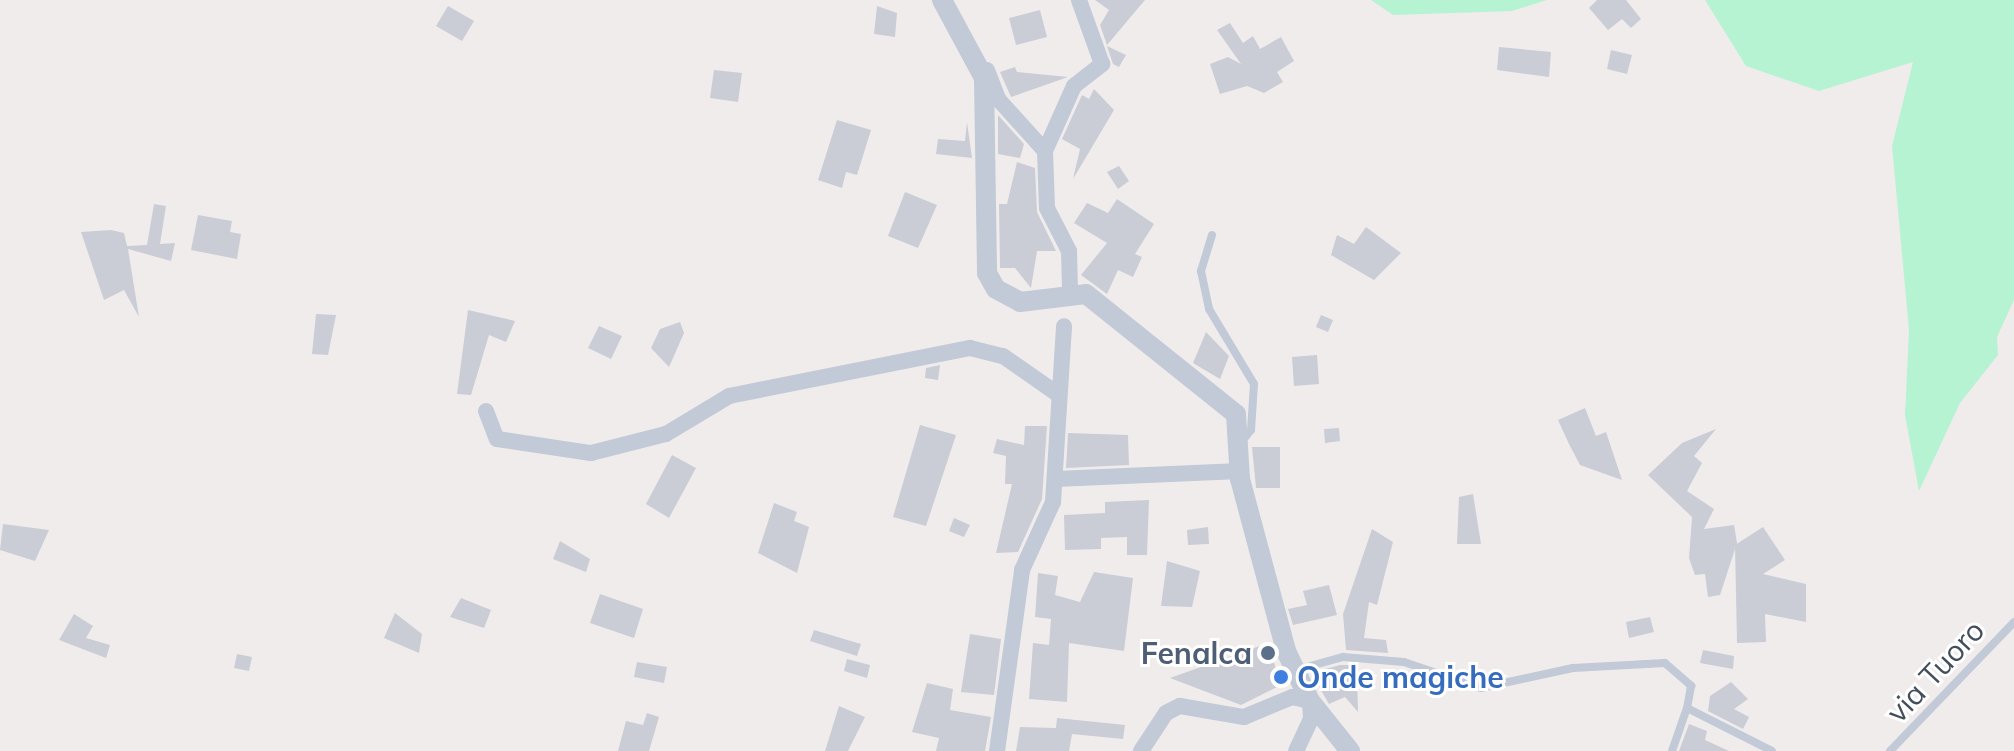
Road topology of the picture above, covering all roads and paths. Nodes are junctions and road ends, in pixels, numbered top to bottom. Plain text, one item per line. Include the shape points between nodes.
1 (1079, 0) edge
2 (944, 5) edge
3 (1045, 151) junction
4 (1212, 235) dead end
5 (1070, 291) junction
6 (1064, 326) dead end
7 (1059, 395) junction
8 (486, 411) dead end
9 (1241, 441) junction
10 (1240, 471) junction
11 (1056, 479) junction
12 (2014, 622) edge
13 (1296, 671) junction
14 (1310, 701) junction
15 (1687, 708) junction
16 (997, 751) edge
17 (1141, 751) edge
18 (1296, 751) edge
19 (1350, 751) edge
20 (1672, 751) edge
21 (1772, 751) edge
22 (1890, 751) edge

1 - 3 street via 1102,64 1074,86
2 - 3 street via 998,99
2 - 5 street via 984,78 987,273 996,289 1020,302
3 - 5 street via 1047,208 1069,251
4 - 9 lane via 1201,271 1209,309 1254,384 1251,430
5 - 9 street via 1101,303 1228,405
6 - 7 street
7 - 8 street via 1003,356 970,348 729,396 666,434 591,453 497,439
7 - 11 street
9 - 10 street
10 - 11 street
10 - 13 street
11 - 16 street via 1022,570
12 - 22 lane, via Tuoro
13 - 14 street
13 - 15 lane via 1343,657 1404,662 1481,688 1573,668 1665,663 1691,686
14 - 17 street via 1292,697 1244,717 1180,706 1166,713
14 - 18 street via 1311,719
14 - 19 street
15 - 20 lane
15 - 21 lane

